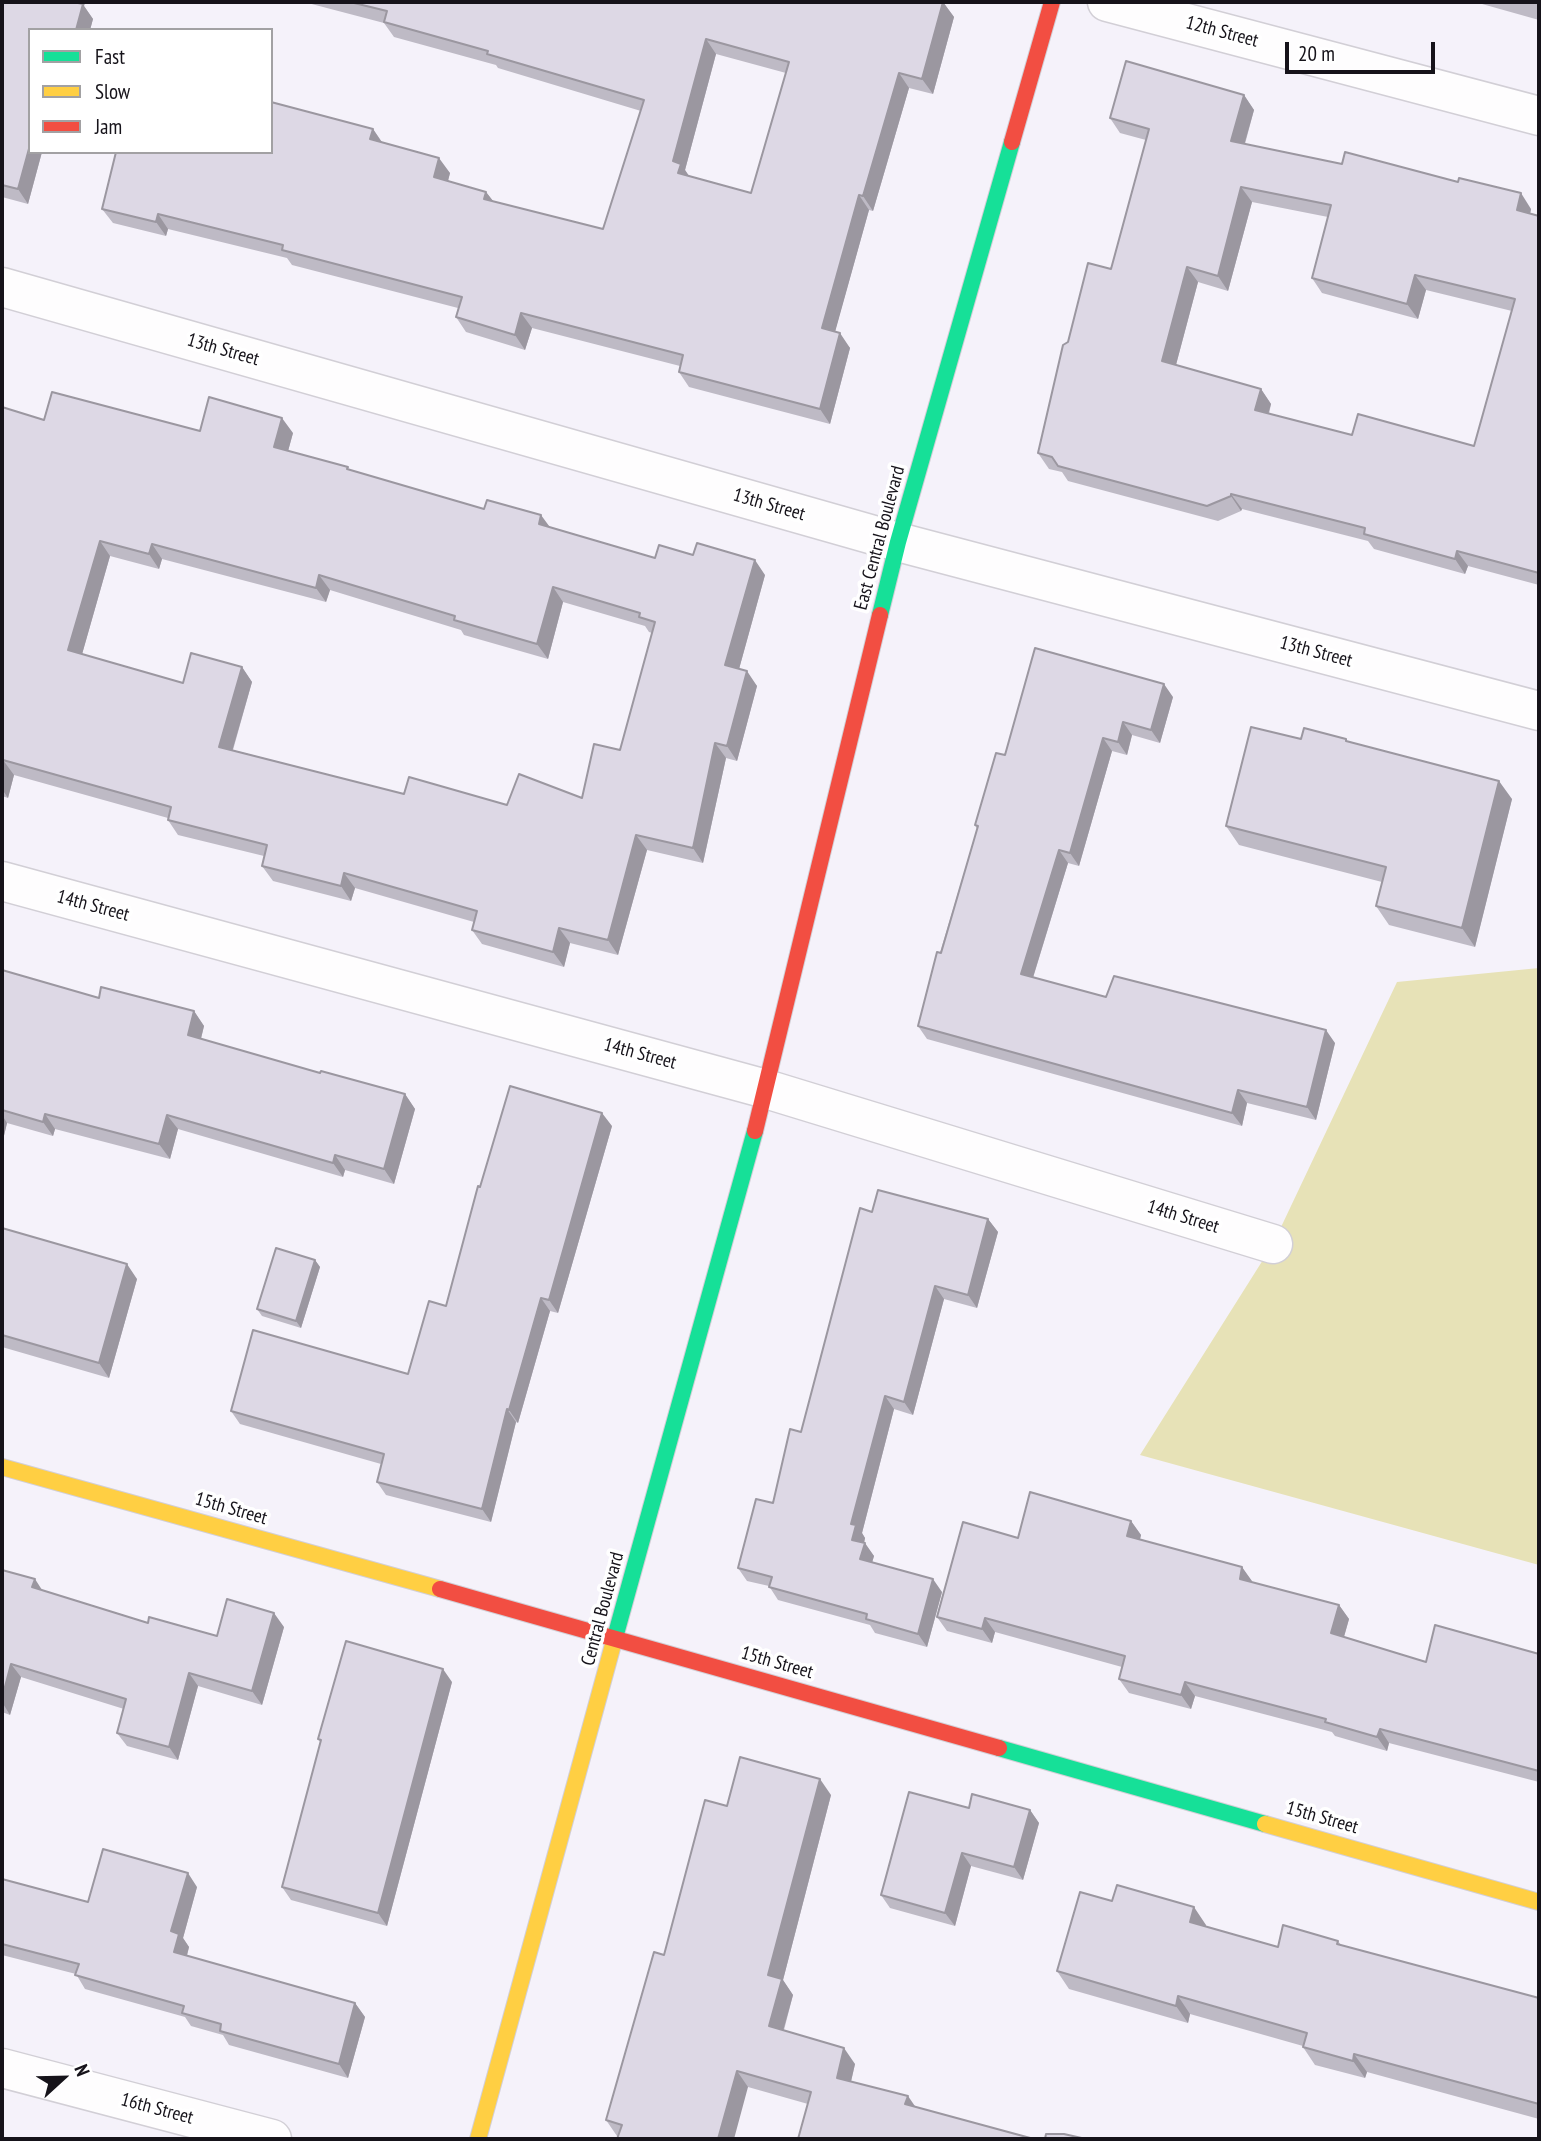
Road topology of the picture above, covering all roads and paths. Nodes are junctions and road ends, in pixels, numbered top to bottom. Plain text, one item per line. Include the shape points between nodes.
1 (1052, 2) edge
2 (1107, 2) edge
3 (1539, 116) edge
4 (2, 287) edge
5 (898, 542) junction
6 (1539, 711) edge
7 (2, 881) edge
8 (766, 1089) junction
9 (1273, 1244) dead end
10 (2, 1467) edge
11 (617, 1639) junction
12 (1539, 1902) edge
13 (2, 2068) edge
14 (272, 2139) edge
15 (478, 2139) edge

1 - 5 main road, East Central Boulevard
2 - 3 street, 12th Street
4 - 5 street, 13th Street
5 - 6 street, 13th Street
5 - 8 main road, East Central Boulevard
7 - 8 street, 14th Street
8 - 9 street, 14th Street
8 - 11 main road, Central Boulevard
10 - 11 main road, 15th Street
11 - 12 main road, 15th Street
11 - 15 main road, Central Boulevard
13 - 14 street, 16th Street

